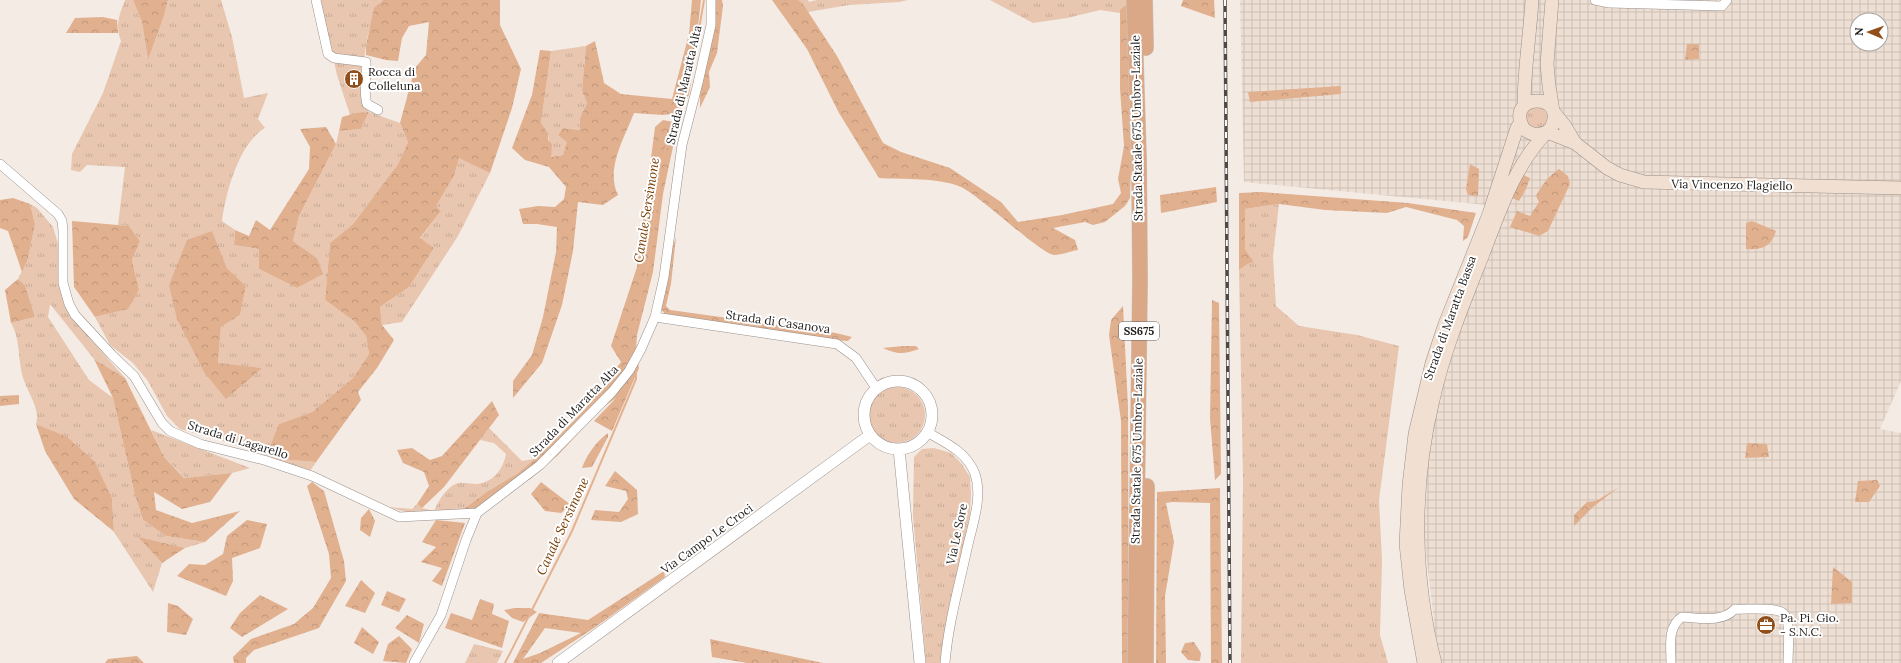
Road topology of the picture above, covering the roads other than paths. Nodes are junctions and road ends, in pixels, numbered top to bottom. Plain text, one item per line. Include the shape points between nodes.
1 (316, 0) edge
2 (711, 0) edge
3 (1134, 0) edge
4 (1145, 0) edge
5 (1532, 0) edge
6 (1552, 0) edge
7 (1595, 0) edge
8 (1727, 0) edge
9 (1524, 106) junction
10 (378, 110) dead end
11 (1553, 111) junction
12 (1520, 123) junction
13 (1547, 132) junction
14 (1575, 143) junction
15 (0, 164) edge
16 (1901, 188) edge
17 (654, 317) junction
18 (876, 388) junction
19 (928, 432) junction
20 (870, 435) junction
21 (899, 449) junction
22 (477, 513) junction
23 (414, 663) edge
24 (558, 663) edge
25 (920, 663) edge
26 (945, 663) edge
27 (1135, 663) edge
28 (1146, 663) edge
29 (1424, 663) edge
30 (1435, 663) edge
31 (1671, 663) edge
32 (1788, 663) edge

1 - 10 street via 328,54 334,58 366,62 364,94 367,104
2 - 17 street, Strada di Maratta Alta via 711,25 682,146 664,277
3 - 27 highway, Strada Statale 675 Umbro-Laziale / SS675 via 1140,280
4 - 28 highway, Strada Statale 675 Umbro-Laziale / SS675 via 1149,220
5 - 9 main road
6 - 11 main road via 1547,64
7 - 8 street via 1609,3 1722,6
9 - 11 main road via 1528,102 1540,100
9 - 12 main road via 1520,114
11 - 13 main road via 1554,122
11 - 14 main road, Via Vincenzo Flagiello
12 - 13 main road via 1531,134
12 - 29 main road, Strada di Maratta Bassa via 1489,214 1432,364 1415,434 1406,544
13 - 14 main road, Via Vincenzo Flagiello
13 - 30 main road, Strada di Maratta Bassa via 1526,156 1498,216 1458,319 1433,398 1419,485 1418,543 1421,591
14 - 16 main road, Via Vincenzo Flagiello via 1607,168 1644,182
15 - 22 street, Strada di Lagarello via 58,214 63,231 63,283 69,304 75,315 134,376 162,423 170,431 200,444 264,460 312,476 399,517
17 - 18 street, Strada di Casanova via 837,344 856,358
17 - 22 street, Strada di Maratta Alta via 629,371 612,392 540,465
18 - 19 street via 898,381 920,389 932,409
18 - 20 street via 868,398 864,411 865,424
19 - 21 street via 915,445
19 - 26 street, Via Le Sore via 962,454 972,468 977,486 976,506 951,621
20 - 21 street via 883,446
20 - 24 street, Via Campo Le Croci
21 - 25 street
22 - 23 street via 441,615
31 - 32 street via 1673,624 1682,618 1722,618 1735,610 1777,610 1788,620

